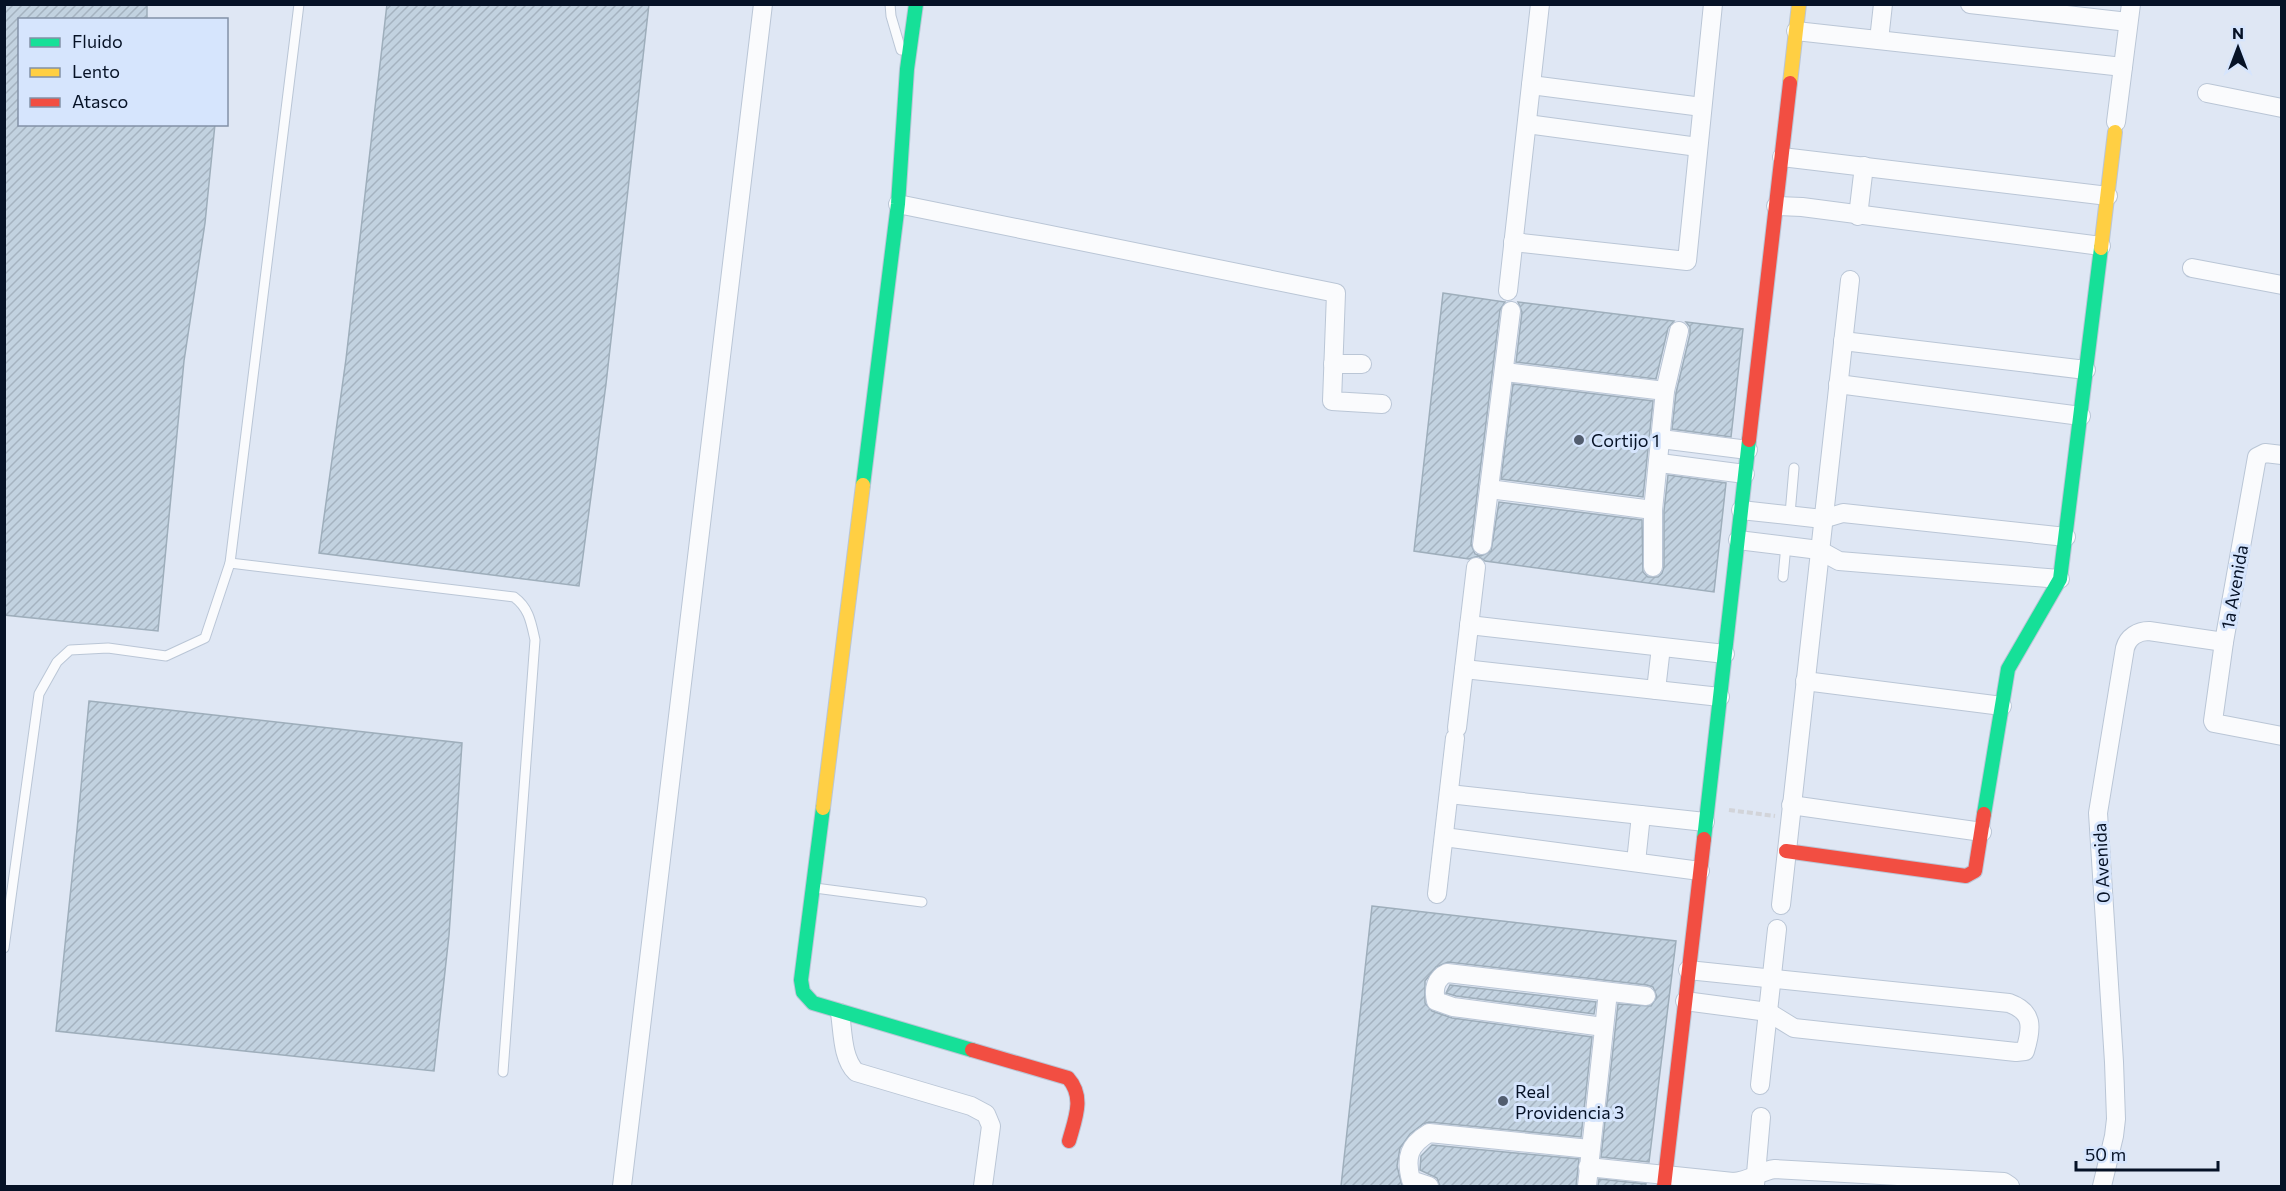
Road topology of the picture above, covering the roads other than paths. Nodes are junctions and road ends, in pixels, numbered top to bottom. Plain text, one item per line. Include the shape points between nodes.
1 (299, 4) edge
2 (763, 4) edge
3 (890, 4) edge
4 (916, 4) edge
5 (1540, 4) edge
6 (1713, 4) edge
7 (1799, 4) edge
8 (1883, 4) edge
9 (1970, 4) edge
10 (2130, 13) edge
11 (1796, 31) junction
12 (1879, 40) junction
13 (2123, 66) junction
14 (907, 69) junction
15 (1531, 85) junction
16 (2207, 93) dead end
17 (1702, 107) junction
18 (2282, 108) edge
19 (1527, 124) junction
20 (2116, 127) joint
21 (1698, 147) junction
22 (1782, 157) junction
23 (1864, 166) junction
24 (2108, 196) junction
25 (898, 204) junction
26 (1776, 206) junction
27 (1858, 216) junction
28 (1513, 242) junction
29 (2101, 246) junction
30 (2192, 268) dead end
31 (1850, 280) dead end
32 (2282, 285) edge
33 (1508, 291) dead end
34 (1511, 311) dead end
35 (1679, 331) dead end
36 (1842, 341) junction
37 (1333, 364) junction
38 (1362, 364) dead end
39 (2086, 370) junction
40 (1505, 372) junction
41 (1838, 384) junction
42 (1665, 391) junction
43 (1382, 404) dead end
44 (2081, 416) junction
45 (1661, 439) junction
46 (1748, 450) junction
47 (2282, 455) edge
48 (1660, 463) junction
49 (1794, 468) dead end
50 (1745, 474) junction
51 (1489, 489) junction
52 (1653, 510) junction
53 (1741, 510) junction
54 (1790, 514) junction
55 (1823, 519) junction
56 (2066, 537) junction
57 (1738, 540) junction
58 (1482, 545) dead end
59 (1786, 545) junction
60 (1820, 550) junction
61 (230, 563) junction
62 (1476, 567) dead end
63 (1653, 567) dead end
64 (1784, 577) dead end
65 (2060, 579) junction
66 (1469, 625) junction
67 (2224, 642) junction
68 (1661, 647) junction
69 (1725, 654) junction
70 (1464, 669) junction
71 (1805, 681) junction
72 (1656, 690) junction
73 (1720, 697) junction
74 (2002, 706) junction
75 (2282, 736) edge
76 (1449, 794) junction
77 (1790, 812) junction
78 (1641, 815) junction
79 (1706, 815) junction
80 (1982, 832) junction
81 (1444, 837) junction
82 (1786, 851) junction
83 (1636, 862) junction
84 (1700, 871) junction
85 (813, 888) junction
86 (1437, 894) dead end
87 (922, 902) dead end
88 (1781, 905) dead end
89 (1777, 928) dead end
90 (4, 948) edge
91 (1689, 970) junction
92 (1772, 980) junction
93 (1608, 992) junction
94 (1646, 996) dead end
95 (1685, 1001) junction
96 (840, 1012) junction
97 (1768, 1012) junction
98 (1604, 1027) junction
99 (503, 1072) dead end
100 (1760, 1085) dead end
101 (1761, 1117) dead end
102 (1069, 1141) dead end
103 (1589, 1158) junction
104 (1664, 1181) edge
105 (1755, 1181) edge
106 (622, 1186) edge
107 (983, 1186) edge
108 (1429, 1186) edge
109 (1587, 1186) edge
110 (2010, 1186) edge
111 (2102, 1186) edge

1 - 61 lane
2 - 106 street
3 - 14 lane
4 - 14 street
5 - 15 street
6 - 17 street
7 - 11 street
8 - 12 street
9 - 10 street
10 - 13 street
11 - 12 street
11 - 22 street
12 - 13 street
13 - 20 street
14 - 25 street
15 - 17 street
15 - 19 street
16 - 18 street
17 - 21 street
19 - 21 street
19 - 28 street
20 - 24 street
21 - 28 street via 1687,261
22 - 23 street
22 - 26 street
23 - 24 street
23 - 27 street
24 - 29 street
25 - 37 street via 1336,292
25 - 85 street
26 - 27 street
26 - 46 street
27 - 29 street
28 - 33 street
29 - 39 street
30 - 32 street
31 - 36 street
34 - 40 street
35 - 42 street
36 - 39 street
36 - 41 street
37 - 38 street
37 - 43 street via 1332,401
39 - 44 street
40 - 42 street
40 - 51 street
41 - 44 street
41 - 55 street
42 - 45 street
44 - 56 street
45 - 46 street
45 - 48 street
46 - 50 street
47 - 67 street, 1a Avenida via 2257,457
48 - 50 street
48 - 52 street
49 - 54 lane
50 - 53 street
51 - 52 street
51 - 58 street
52 - 63 street
53 - 54 street
53 - 57 street
54 - 55 street
55 - 56 street via 1843,513
55 - 60 street
56 - 65 street
57 - 59 street
57 - 69 street
59 - 60 street
59 - 64 lane
60 - 65 street via 1839,561
60 - 71 street
61 - 90 lane via 205,639 166,656 108,648 70,650 57,662 39,694
61 - 99 lane via 514,597 524,604 536,640
62 - 66 street
65 - 74 street via 2013,658
66 - 68 street
66 - 70 street
67 - 75 street, 1a Avenida via 2213,722
67 - 111 street, 0 Avenida via 2144,631 2128,640 2125,648 2098,813 2116,1119
68 - 69 street
68 - 72 street
69 - 73 street
70 - 72 street
70 - 76 street
71 - 74 street
71 - 77 street
72 - 73 street
73 - 79 street
74 - 80 street
76 - 78 street
76 - 81 street
77 - 80 street
77 - 82 street
78 - 79 street
78 - 83 street
79 - 84 street
80 - 82 street via 1975,871 1966,876
81 - 83 street
81 - 86 street
82 - 88 street
83 - 84 street
84 - 91 street
85 - 87 lane
85 - 96 street via 801,980 803,992 813,1003
89 - 92 street
91 - 92 street
91 - 95 street
92 - 97 street
92 - 97 street via 2008,1003 2027,1013 2028,1041 2025,1051 2016,1052 1805,1030 1794,1028
93 - 94 street
93 - 98 street
93 - 98 street via 1447,973 1436,983 1434,993 1436,1001 1453,1007
95 - 97 street
95 - 104 street
96 - 102 street via 1068,1078 1079,1096
96 - 107 street via 847,1057 856,1072 971,1106 986,1114 991,1126
97 - 100 street
98 - 103 street
101 - 105 street
103 - 104 street
103 - 108 street via 1429,1133 1415,1141 1408,1169 1411,1180
103 - 109 street
104 - 105 street
105 - 110 street via 1766,1170 1776,1169 2004,1182

